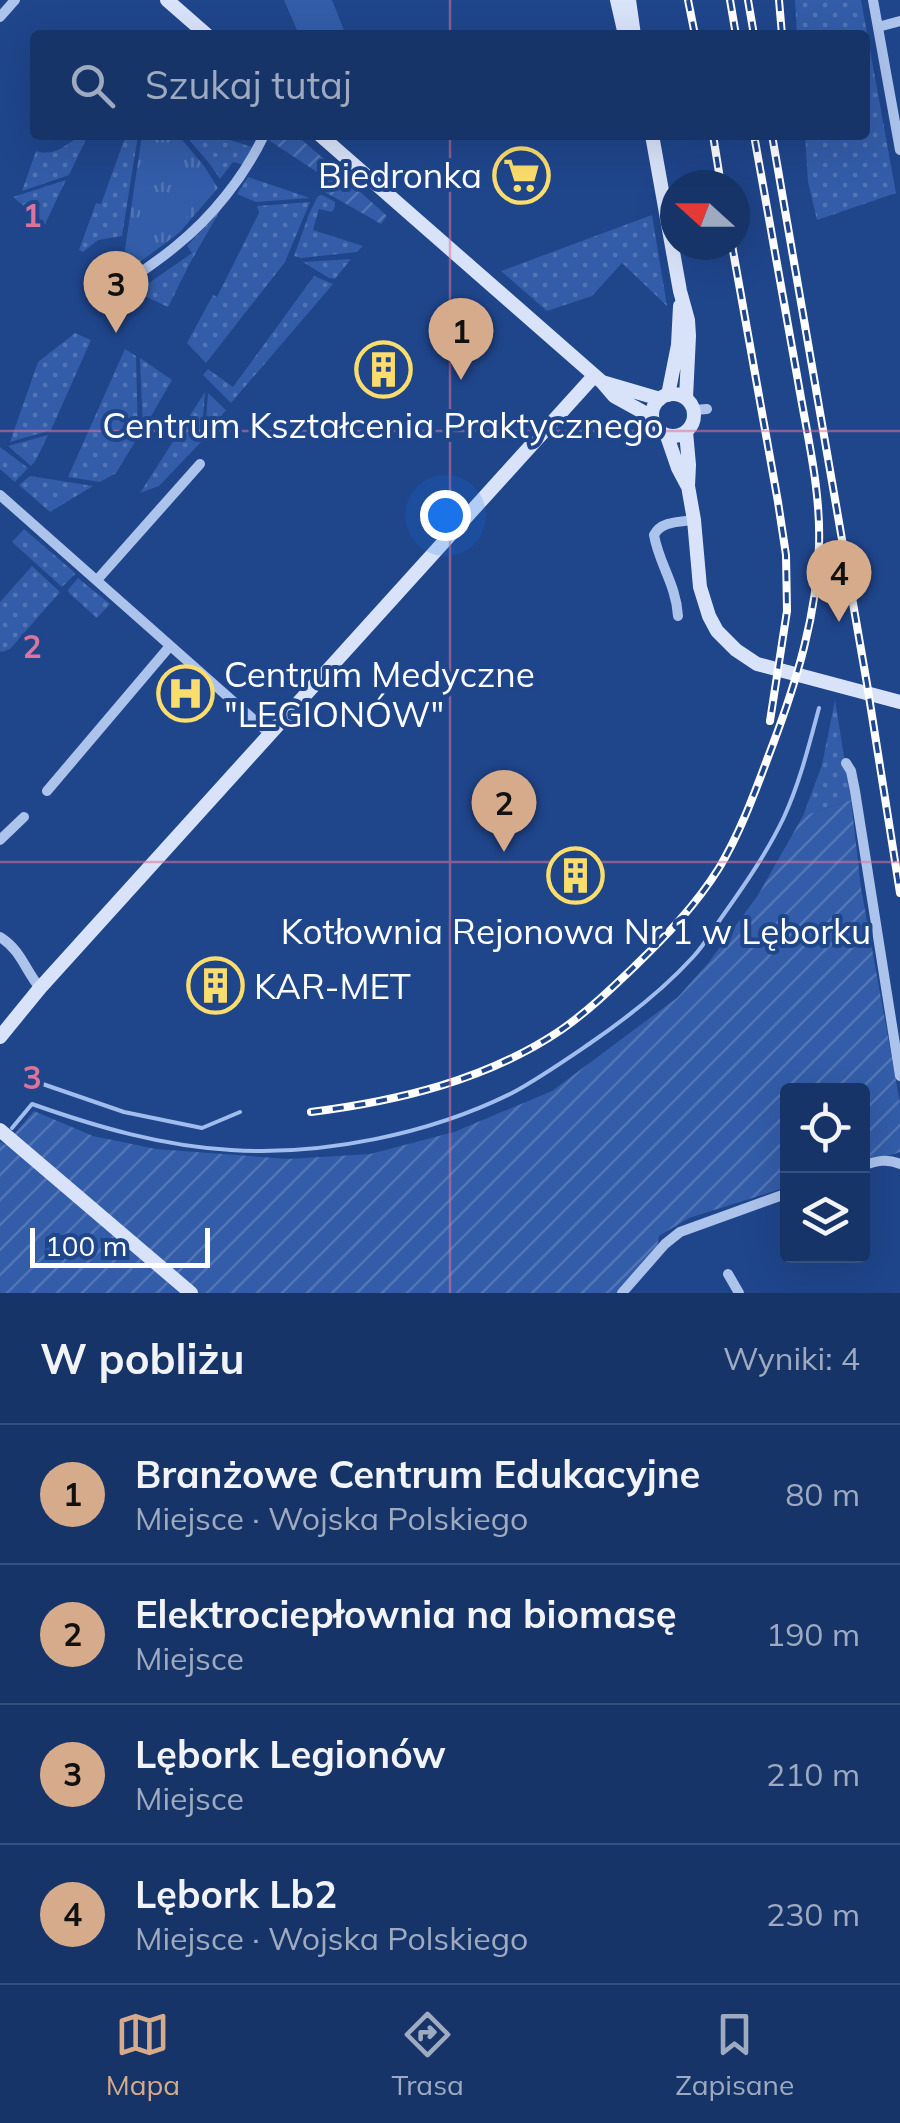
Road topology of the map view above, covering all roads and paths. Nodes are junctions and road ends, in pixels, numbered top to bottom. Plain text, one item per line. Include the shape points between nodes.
1 (15, 0) edge
2 (167, 0) edge
3 (623, 0) edge
4 (873, 0) edge
5 (0, 16) edge
6 (900, 21) edge
7 (878, 27) junction
8 (201, 30) edge
9 (625, 30) edge
10 (632, 30) edge
11 (261, 140) edge
12 (326, 140) edge
13 (653, 140) edge
14 (900, 150) edge
15 (680, 290) junction
16 (100, 302) dead end
17 (598, 379) junction
18 (664, 397) junction
19 (695, 406) junction
20 (652, 418) junction
21 (686, 432) junction
22 (667, 436) junction
23 (200, 464) dead end
24 (688, 486) junction
25 (0, 495) edge
26 (694, 520) junction
27 (98, 580) junction
28 (678, 616) dead end
29 (170, 646) junction
30 (900, 702) edge
31 (270, 734) junction
32 (846, 763) dead end
33 (46, 791) dead end
34 (24, 816) dead end
35 (0, 840) edge
36 (0, 936) edge
37 (40, 988) junction
38 (0, 1037) edge
39 (900, 1076) edge
40 (0, 1130) edge
41 (870, 1164) edge
42 (900, 1164) edge
43 (780, 1196) edge
44 (728, 1274) dead end
45 (191, 1293) edge
46 (622, 1293) edge
47 (739, 1293) edge

1 - 5 street
2 - 8 street
3 - 9 street
3 - 10 street
4 - 7 street
6 - 7 street
7 - 14 street
11 - 16 street via 194,230
12 - 17 street
13 - 15 street
15 - 18 street via 678,346
15 - 19 street
17 - 18 street
17 - 20 street
17 - 31 street
18 - 19 street via 674,394
18 - 20 street
19 - 21 street
20 - 22 street
21 - 22 street
21 - 24 street
22 - 24 street
23 - 27 street
24 - 26 street
25 - 27 street
26 - 28 street via 664,524 654,534
26 - 30 street via 709,616 736,650 757,664
27 - 29 street
29 - 31 street
29 - 33 street
31 - 37 street
32 - 39 street
34 - 35 street
36 - 37 street
37 - 38 street
40 - 45 street
41 - 42 street
43 - 46 street via 680,1232
44 - 47 street

